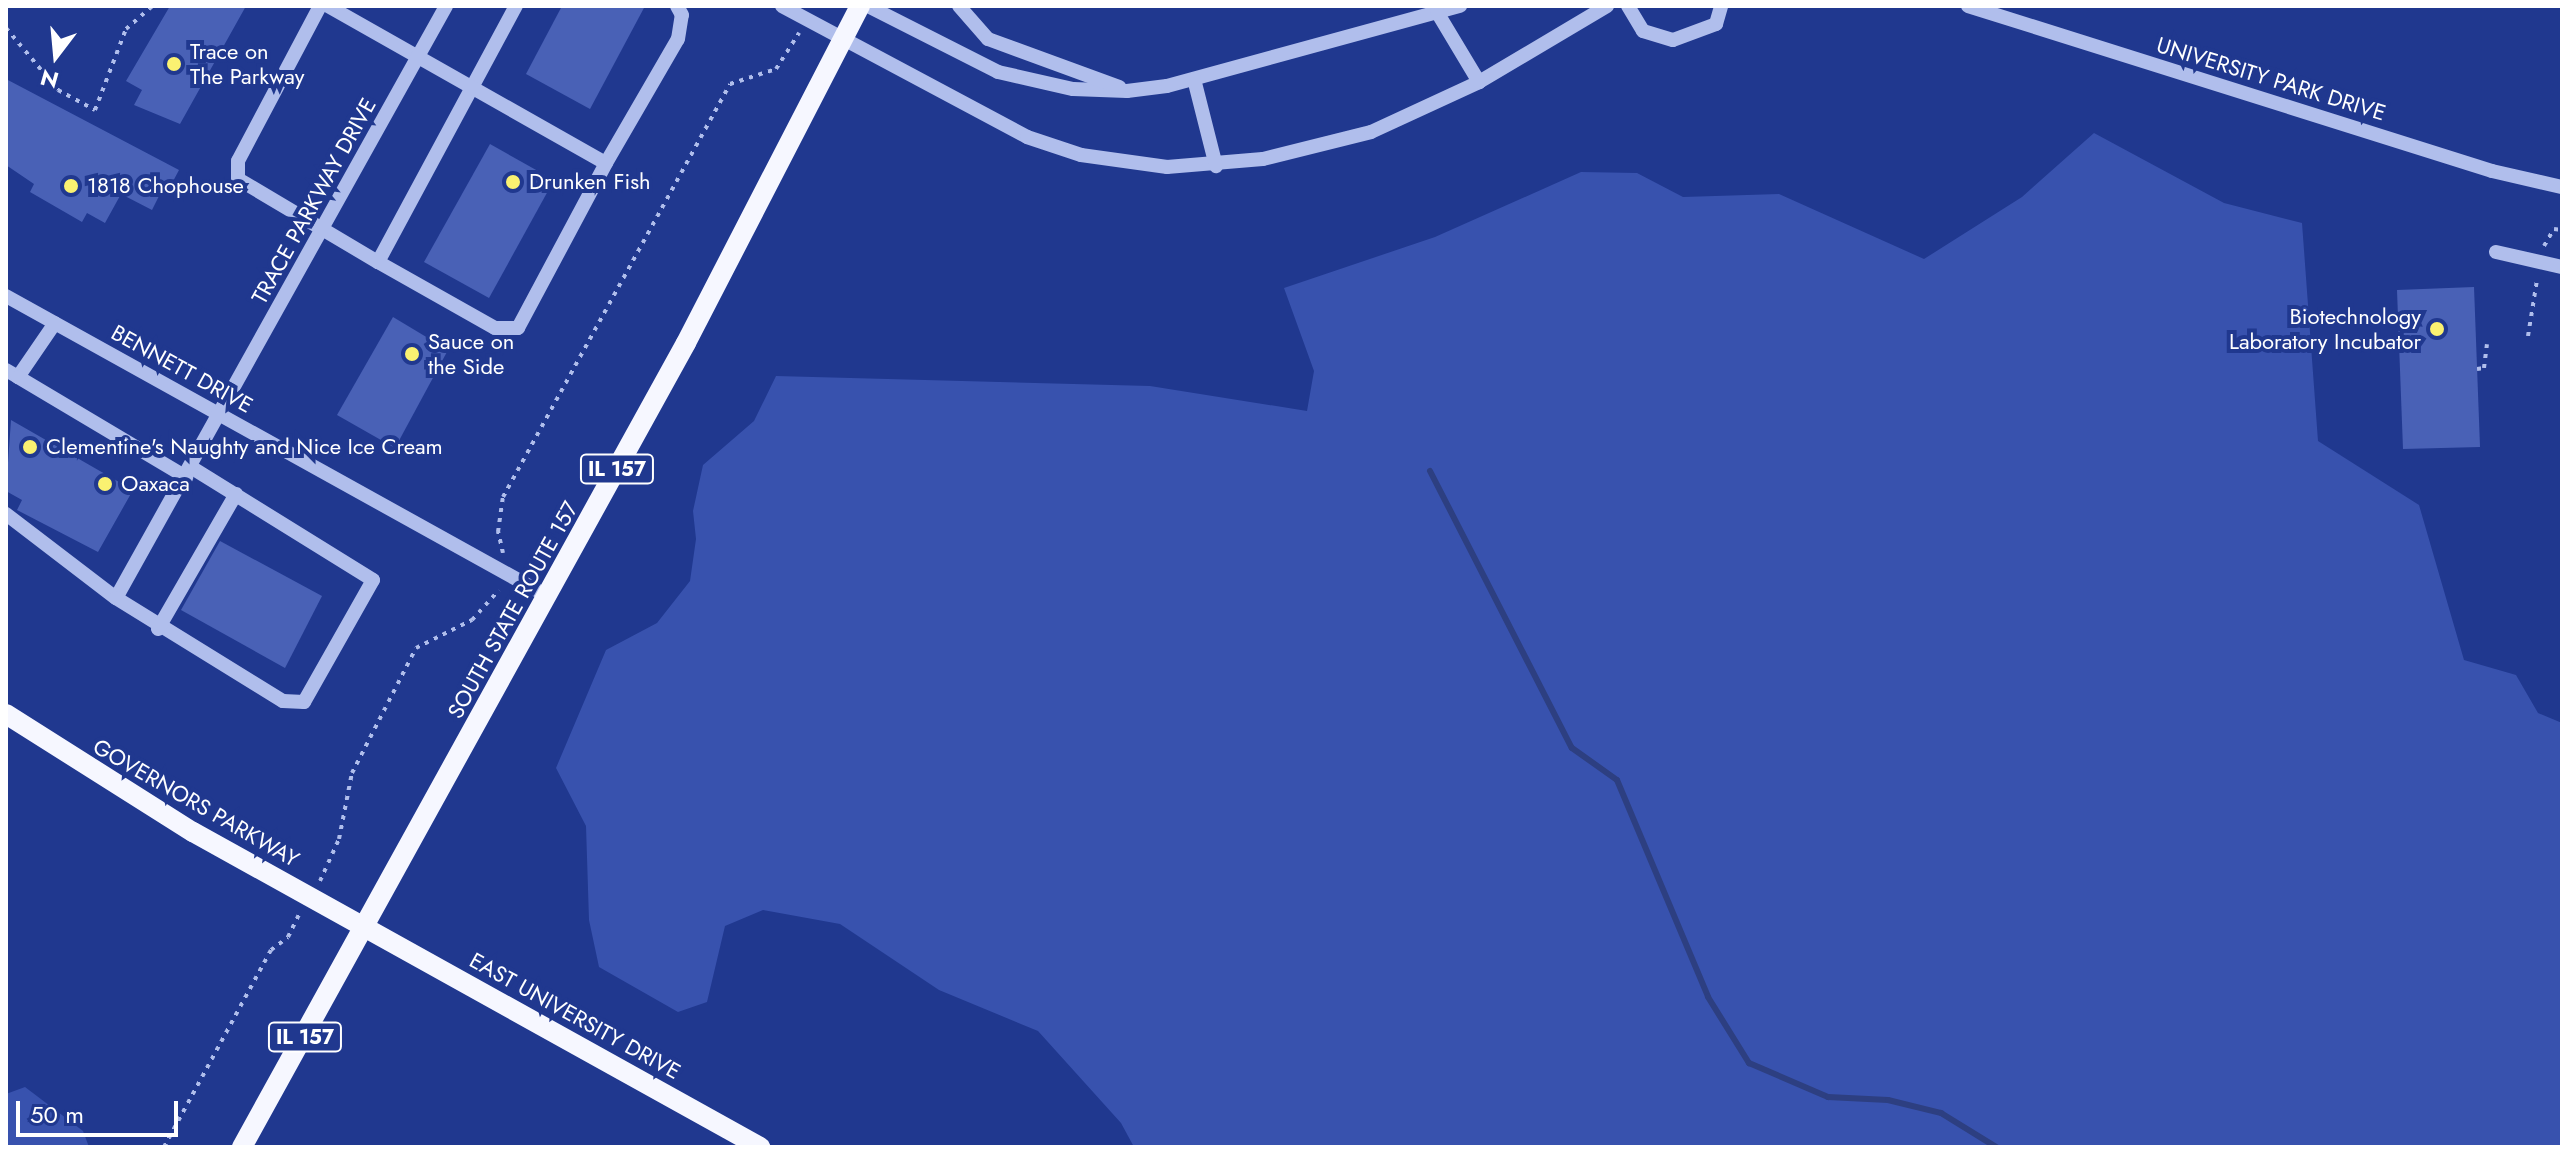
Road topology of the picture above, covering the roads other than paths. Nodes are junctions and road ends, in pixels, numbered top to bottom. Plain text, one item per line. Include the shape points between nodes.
1 (320, 6) edge
2 (328, 6) edge
3 (446, 6) edge
4 (516, 6) edge
5 (677, 6) edge
6 (782, 6) edge
7 (860, 6) edge
8 (868, 6) edge
9 (959, 6) edge
10 (1460, 6) edge
11 (1607, 6) edge
12 (1628, 6) edge
13 (1721, 6) edge
14 (1968, 6) edge
15 (1437, 12) junction
16 (842, 41) junction
17 (416, 58) junction
18 (1194, 79) junction
19 (1479, 82) junction
20 (471, 88) junction
21 (1127, 91) junction
22 (606, 163) junction
23 (1216, 166) junction
24 (2562, 187) edge
25 (323, 230) junction
26 (2496, 252) dead end
27 (378, 262) junction
28 (2562, 267) edge
29 (6, 296) edge
30 (55, 323) junction
31 (12, 373) edge
32 (220, 416) junction
33 (188, 472) junction
34 (236, 494) junction
35 (6, 514) edge
36 (547, 596) junction
37 (116, 598) junction
38 (158, 629) junction
39 (6, 714) edge
40 (366, 927) junction
41 (242, 1147) edge
42 (760, 1147) edge

1 - 25 street via 238,161 238,179
2 - 17 street
3 - 17 street, TRACE PARKWAY DRIVE
4 - 20 street
5 - 22 street via 682,15 678,39
6 - 16 street
7 - 16 main road, SOUTH STATE ROUTE 157 / IL 157
8 - 21 street via 998,72 1073,89
9 - 21 street via 988,39
10 - 15 street
11 - 19 street
12 - 13 street via 1643,31 1673,40 1716,24
14 - 24 street, UNIVERSITY PARK DRIVE via 2492,171
15 - 18 street
15 - 19 street
16 - 23 street via 1027,137 1128,164
16 - 36 main road, SOUTH STATE ROUTE 157 / IL 157
17 - 20 street
17 - 25 street, TRACE PARKWAY DRIVE
18 - 21 street
18 - 23 street
19 - 23 street via 1371,132
20 - 22 street
20 - 27 street
22 - 27 street via 518,328 495,328
25 - 27 street
25 - 32 street, TRACE PARKWAY DRIVE
26 - 28 street
29 - 30 street, BENNETT DRIVE
30 - 31 street
30 - 32 street, BENNETT DRIVE
31 - 33 street
32 - 33 street, TRACE PARKWAY DRIVE
32 - 36 street, BENNETT DRIVE
33 - 34 street
33 - 37 street, TRACE PARKWAY DRIVE
34 - 38 street
34 - 38 street via 373,580 304,702 283,701
35 - 37 street
36 - 40 main road, SOUTH STATE ROUTE 157 / IL 157
37 - 38 street
39 - 40 main road, GOVERNORS PARKWAY via 193,832
40 - 41 main road, SOUTH STATE ROUTE 157 / IL 157
40 - 42 main road, EAST UNIVERSITY DRIVE

